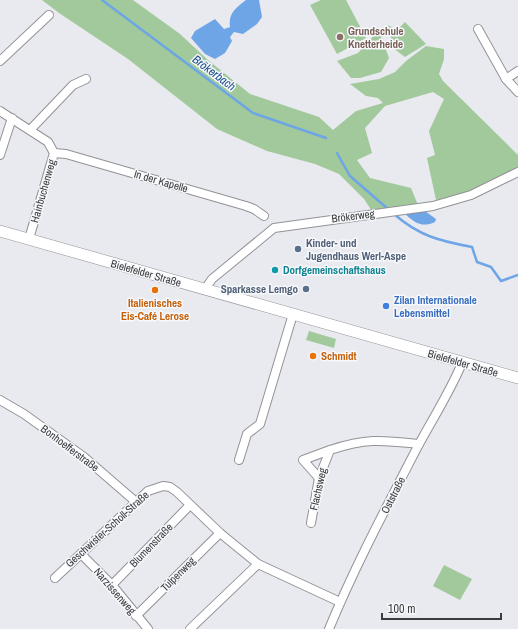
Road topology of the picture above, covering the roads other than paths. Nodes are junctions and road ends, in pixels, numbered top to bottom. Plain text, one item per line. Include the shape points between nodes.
1 (49, 15) dead end
2 (478, 29) dead end
3 (0, 61) edge
4 (518, 71) edge
5 (86, 79) dead end
6 (506, 80) junction
7 (518, 92) edge
8 (0, 111) edge
9 (12, 118) junction
10 (30, 130) junction
11 (54, 153) junction
12 (0, 155) edge
13 (518, 172) edge
14 (264, 216) dead end
15 (0, 231) edge
16 (29, 239) junction
17 (205, 289) junction
18 (293, 314) junction
19 (462, 363) junction
20 (518, 378) edge
21 (0, 400) edge
22 (419, 444) junction
23 (330, 450) junction
24 (239, 460) dead end
25 (319, 478) junction
26 (136, 502) junction
27 (190, 504) junction
28 (311, 523) dead end
29 (220, 533) junction
30 (81, 554) junction
31 (258, 564) junction
32 (55, 578) dead end
33 (112, 585) junction
34 (340, 602) junction
35 (136, 616) junction
36 (148, 629) edge
37 (190, 629) edge
38 (329, 629) edge

1 - 3 street
2 - 6 street
4 - 6 street
5 - 10 street via 73,86
6 - 7 street
8 - 9 street, Hainbuchenweg
9 - 10 street, Hainbuchenweg
9 - 12 street
10 - 11 street, Hainbuchenweg via 48,142
11 - 14 street, In der Kapelle via 66,154 246,206
11 - 16 street, Hainbuchenweg
13 - 17 street, Brökerweg via 471,195 433,206 274,228 212,279
15 - 16 main road, Bielefelder Straße
16 - 17 main road, Bielefelder Straße
17 - 18 main road, Bielefelder Straße
18 - 19 main road, Bielefelder Straße
18 - 24 street via 260,424 247,434
19 - 20 main road, Bielefelder Straße
19 - 22 street, Oststraße
21 - 26 street, Bonhoefferstraße via 84,457
22 - 23 street via 380,439 355,442
22 - 34 street, Oststraße
23 - 25 street, Flachsweg
23 - 25 street via 303,460
25 - 28 street, Flachsweg
26 - 27 street, Geschwister-Scholl-Straße via 148,491 163,486 177,492
26 - 30 street, Geschwister-Scholl-Straße
27 - 29 street, Geschwister-Scholl-Straße
27 - 33 street, Blumenstraße
29 - 31 street, Geschwister-Scholl-Straße
29 - 35 street, Tulpenweg
30 - 32 street, Geschwister-Scholl-Straße
30 - 33 street, Narzissenweg
31 - 34 street, Geschwister-Scholl-Straße
31 - 37 street
33 - 35 street, Narzissenweg
34 - 38 street, Oststraße
35 - 36 street, Narzissenweg

